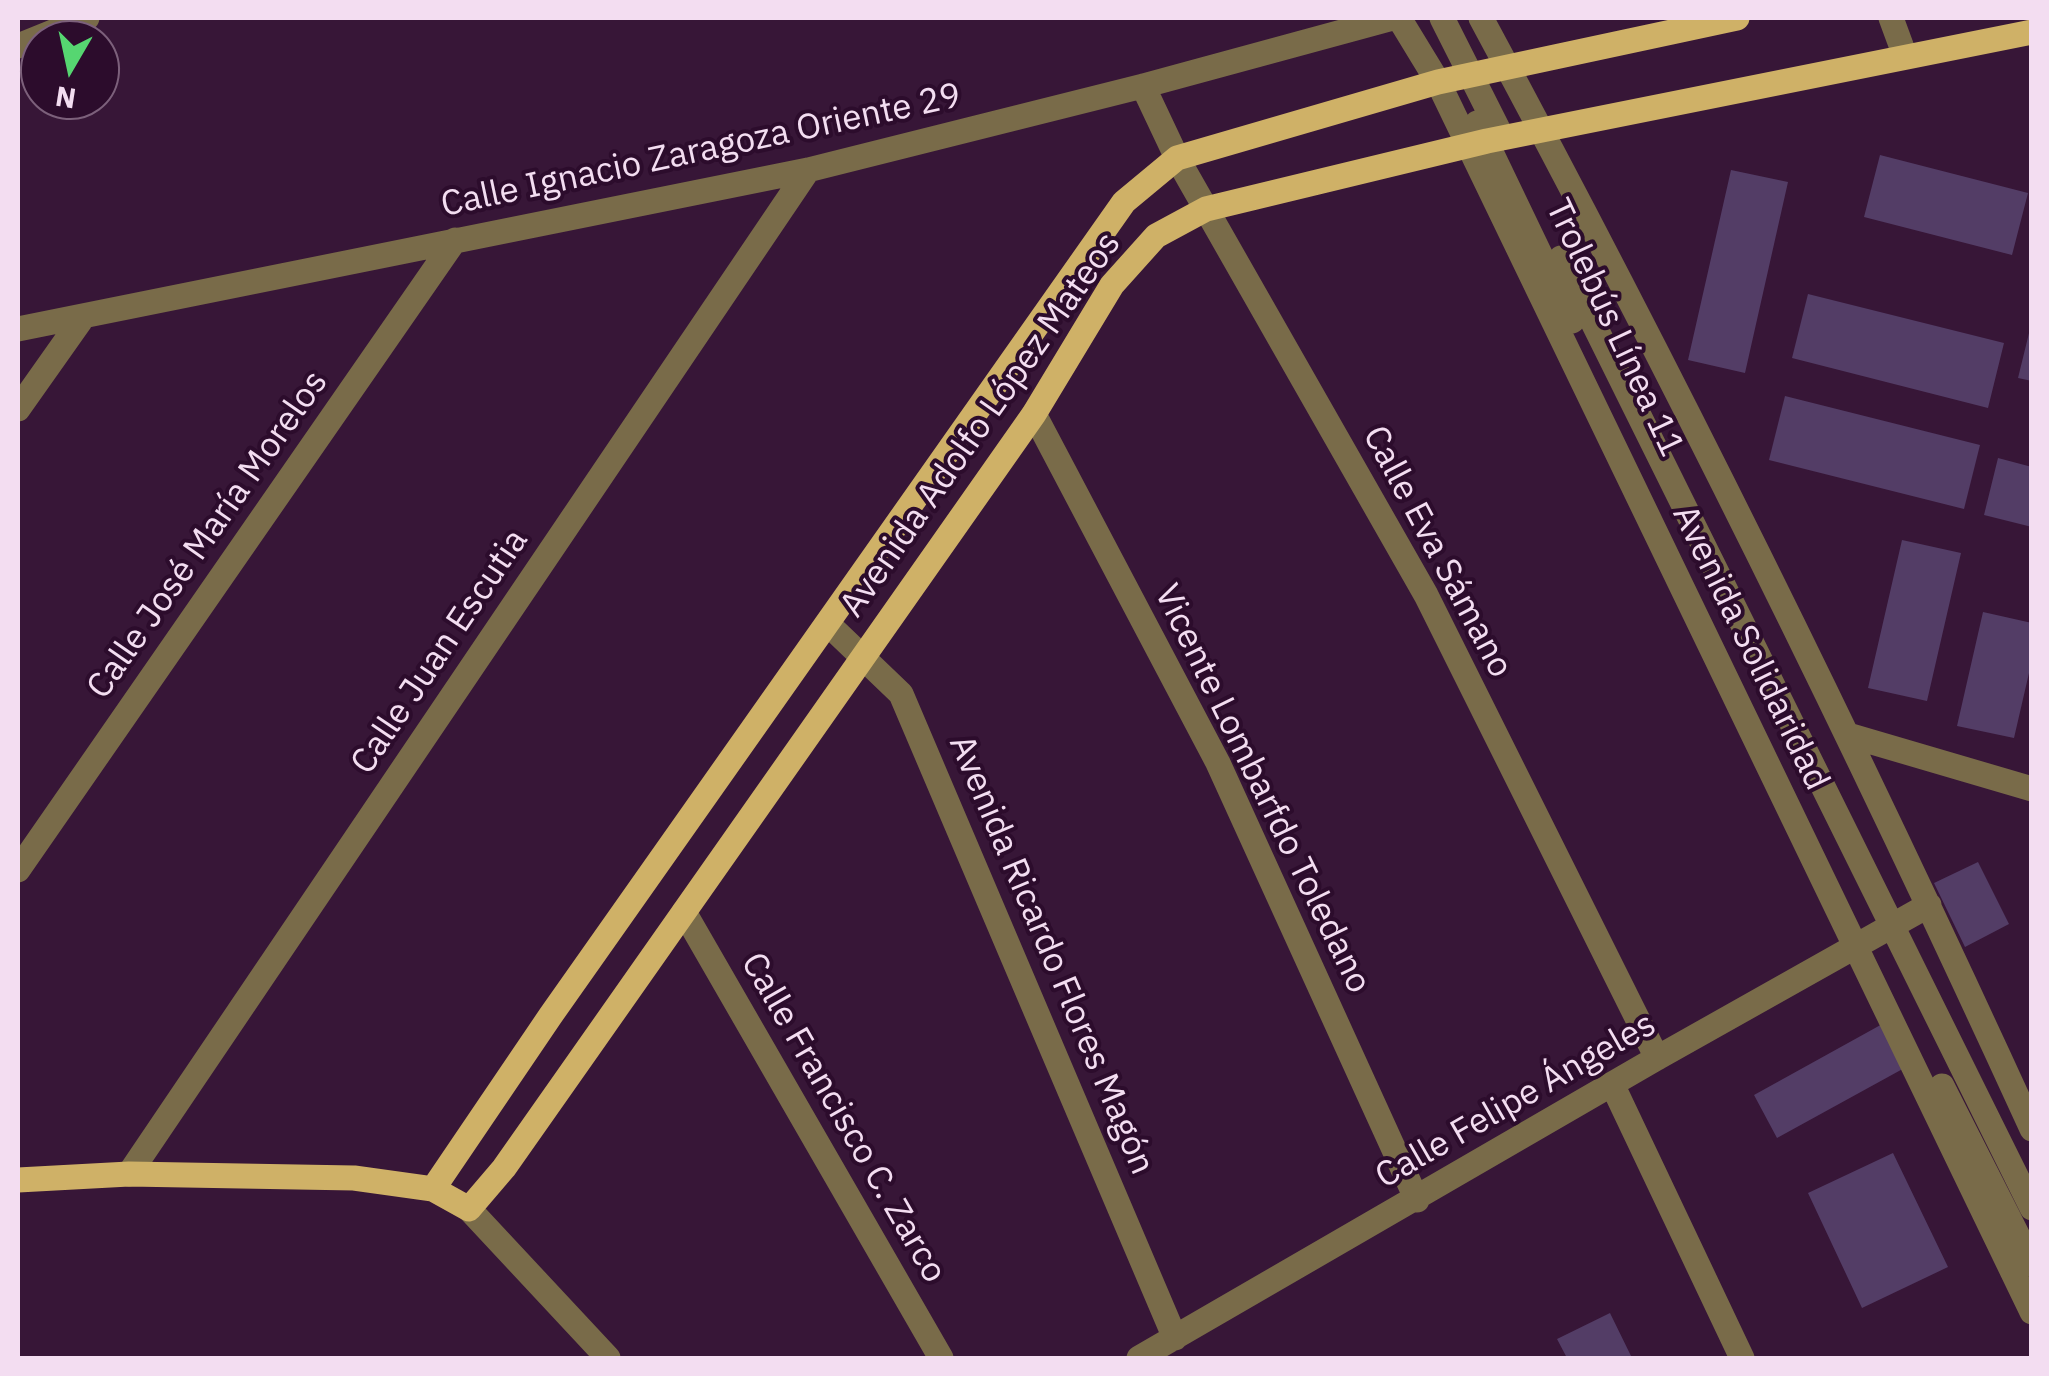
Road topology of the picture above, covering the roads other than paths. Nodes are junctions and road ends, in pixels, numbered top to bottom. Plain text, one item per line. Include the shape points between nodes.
1 (86, 18) edge
2 (1396, 18) edge
3 (1419, 18) edge
4 (1442, 18) edge
5 (1481, 18) edge
6 (1737, 18) edge
7 (1891, 18) edge
8 (2032, 32) edge
9 (18, 46) edge
10 (1906, 56) junction
11 (1508, 67) junction
12 (1454, 79) junction
13 (1143, 86) junction
14 (1542, 130) junction
15 (1486, 142) junction
16 (1177, 158) junction
17 (808, 170) junction
18 (1206, 209) junction
19 (455, 240) junction
20 (82, 317) junction
21 (18, 329) edge
22 (18, 409) edge
23 (1034, 414) junction
24 (828, 624) junction
25 (864, 655) junction
26 (1848, 735) junction
27 (2032, 789) edge
28 (18, 870) edge
29 (1929, 905) junction
30 (684, 912) junction
31 (1890, 927) junction
32 (1862, 943) junction
33 (1657, 1058) junction
34 (1612, 1084) junction
35 (2032, 1130) edge
36 (130, 1174) junction
37 (18, 1180) edge
38 (432, 1189) junction
39 (1417, 1200) junction
40 (468, 1208) junction
41 (2032, 1208) edge
42 (2032, 1264) edge
43 (2032, 1312) edge
44 (1175, 1338) junction
45 (608, 1358) edge
46 (940, 1358) edge
47 (1140, 1358) edge
48 (1742, 1358) edge

1 - 9 street
2 - 12 street
2 - 13 street, Calle Ignacio Zaragoza Oriente 29
3 - 12 street, Trolebús Línea 11
4 - 12 street, Trolebús Línea 11
5 - 11 street, Avenida Solidaridad
6 - 11 main road, Avenida Adolfo López Mateos
7 - 10 street
8 - 10 main road, Avenida Adolfo López Mateos
10 - 14 main road, Avenida Adolfo López Mateos
11 - 12 main road, Avenida Adolfo López Mateos
11 - 14 street, Avenida Solidaridad
12 - 15 street, Trolebús Línea 11
12 - 16 main road, Avenida Adolfo López Mateos
13 - 16 street, Calle Eva Sámano
13 - 17 street, Calle Ignacio Zaragoza Oriente 29
14 - 15 main road, Avenida Adolfo López Mateos
14 - 26 street, Avenida Solidaridad
15 - 18 main road, Avenida Adolfo López Mateos
15 - 31 street, Trolebús Línea 11
15 - 32 street, Trolebús Línea 11
16 - 18 street, Calle Eva Sámano
16 - 24 main road, Avenida Adolfo López Mateos via 1124,202
17 - 19 street, Calle Ignacio Zaragoza Oriente 29
17 - 36 street, Calle Juan Escutia
18 - 23 main road, Avenida Adolfo López Mateos via 1156,236 1112,285
18 - 33 street, Calle Eva Sámano via 1426,596
19 - 20 street, Calle Ignacio Zaragoza Oriente 29
19 - 28 street, Calle José María Morelos
20 - 21 street, Calle Ignacio Zaragoza Oriente 29
20 - 22 street
23 - 25 main road, Avenida Adolfo López Mateos
23 - 39 street, Vicente Lombarfdo Toledano via 1218,764
24 - 25 street, Avenida Ricardo Flores Magón
24 - 38 main road, Avenida Adolfo López Mateos
25 - 30 main road, Avenida Adolfo López Mateos
25 - 44 street, Avenida Ricardo Flores Magón via 901,694
26 - 27 street
26 - 29 street, Avenida Solidaridad
29 - 31 street, Calle Felipe Ángeles
29 - 35 street, Avenida Solidaridad
30 - 40 main road, Avenida Adolfo López Mateos via 504,1168
30 - 46 street, Calle Francisco C. Zarco
31 - 32 street, Calle Felipe Ángeles
31 - 41 street, Trolebús Línea 11
32 - 33 street, Calle Felipe Ángeles
32 - 42 street, Trolebús Línea 11
32 - 43 street
33 - 34 street, Calle Felipe Ángeles
34 - 39 street, Calle Felipe Ángeles
34 - 48 street
36 - 37 main road
36 - 38 main road via 354,1178
38 - 40 main road
39 - 44 street, Calle Felipe Ángeles
40 - 45 street
44 - 47 street, Calle Felipe Ángeles

